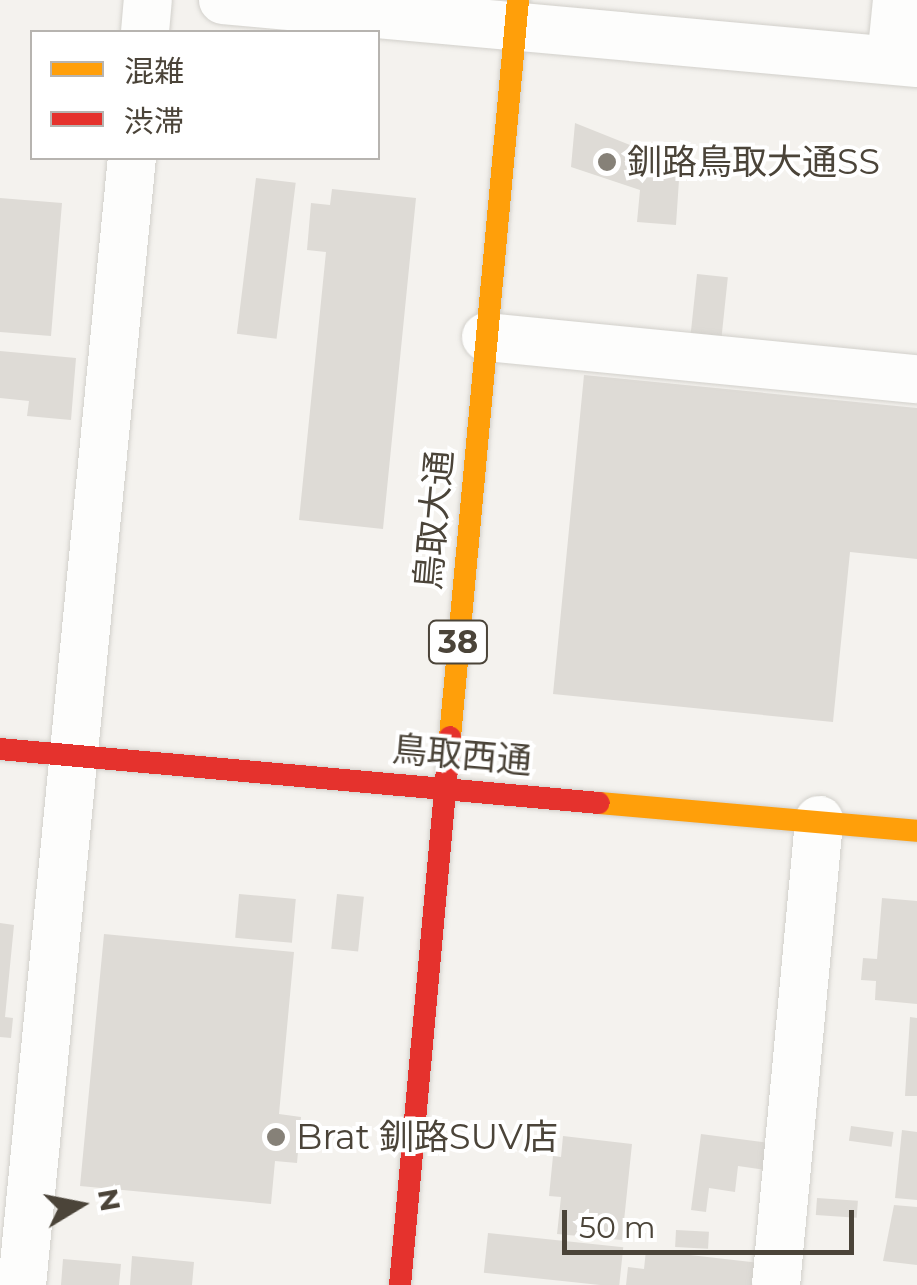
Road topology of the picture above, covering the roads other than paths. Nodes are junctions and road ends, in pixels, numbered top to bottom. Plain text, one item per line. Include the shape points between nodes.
1 (148, 0) edge
2 (224, 0) edge
3 (897, 0) edge
4 (517, 12) edge
5 (144, 30) edge
6 (904, 62) edge
7 (132, 160) edge
8 (486, 337) junction
9 (917, 379) edge
10 (0, 749) edge
11 (73, 757) junction
12 (445, 788) junction
13 (819, 820) junction
14 (917, 831) edge
15 (22, 1285) edge
16 (400, 1285) edge
17 (776, 1285) edge

1 - 5 street
2 - 4 street
3 - 6 street
4 - 6 street
4 - 8 main road, 鳥取大通 / 38
7 - 11 street
8 - 9 street
8 - 12 main road, 鳥取大通 / 38
10 - 11 main road, 鳥取西通
11 - 12 main road, 鳥取西通
11 - 15 street
12 - 13 main road, 鳥取西通
12 - 16 main road, 鳥取大通 / 38
13 - 14 main road, 鳥取西通
13 - 17 street

